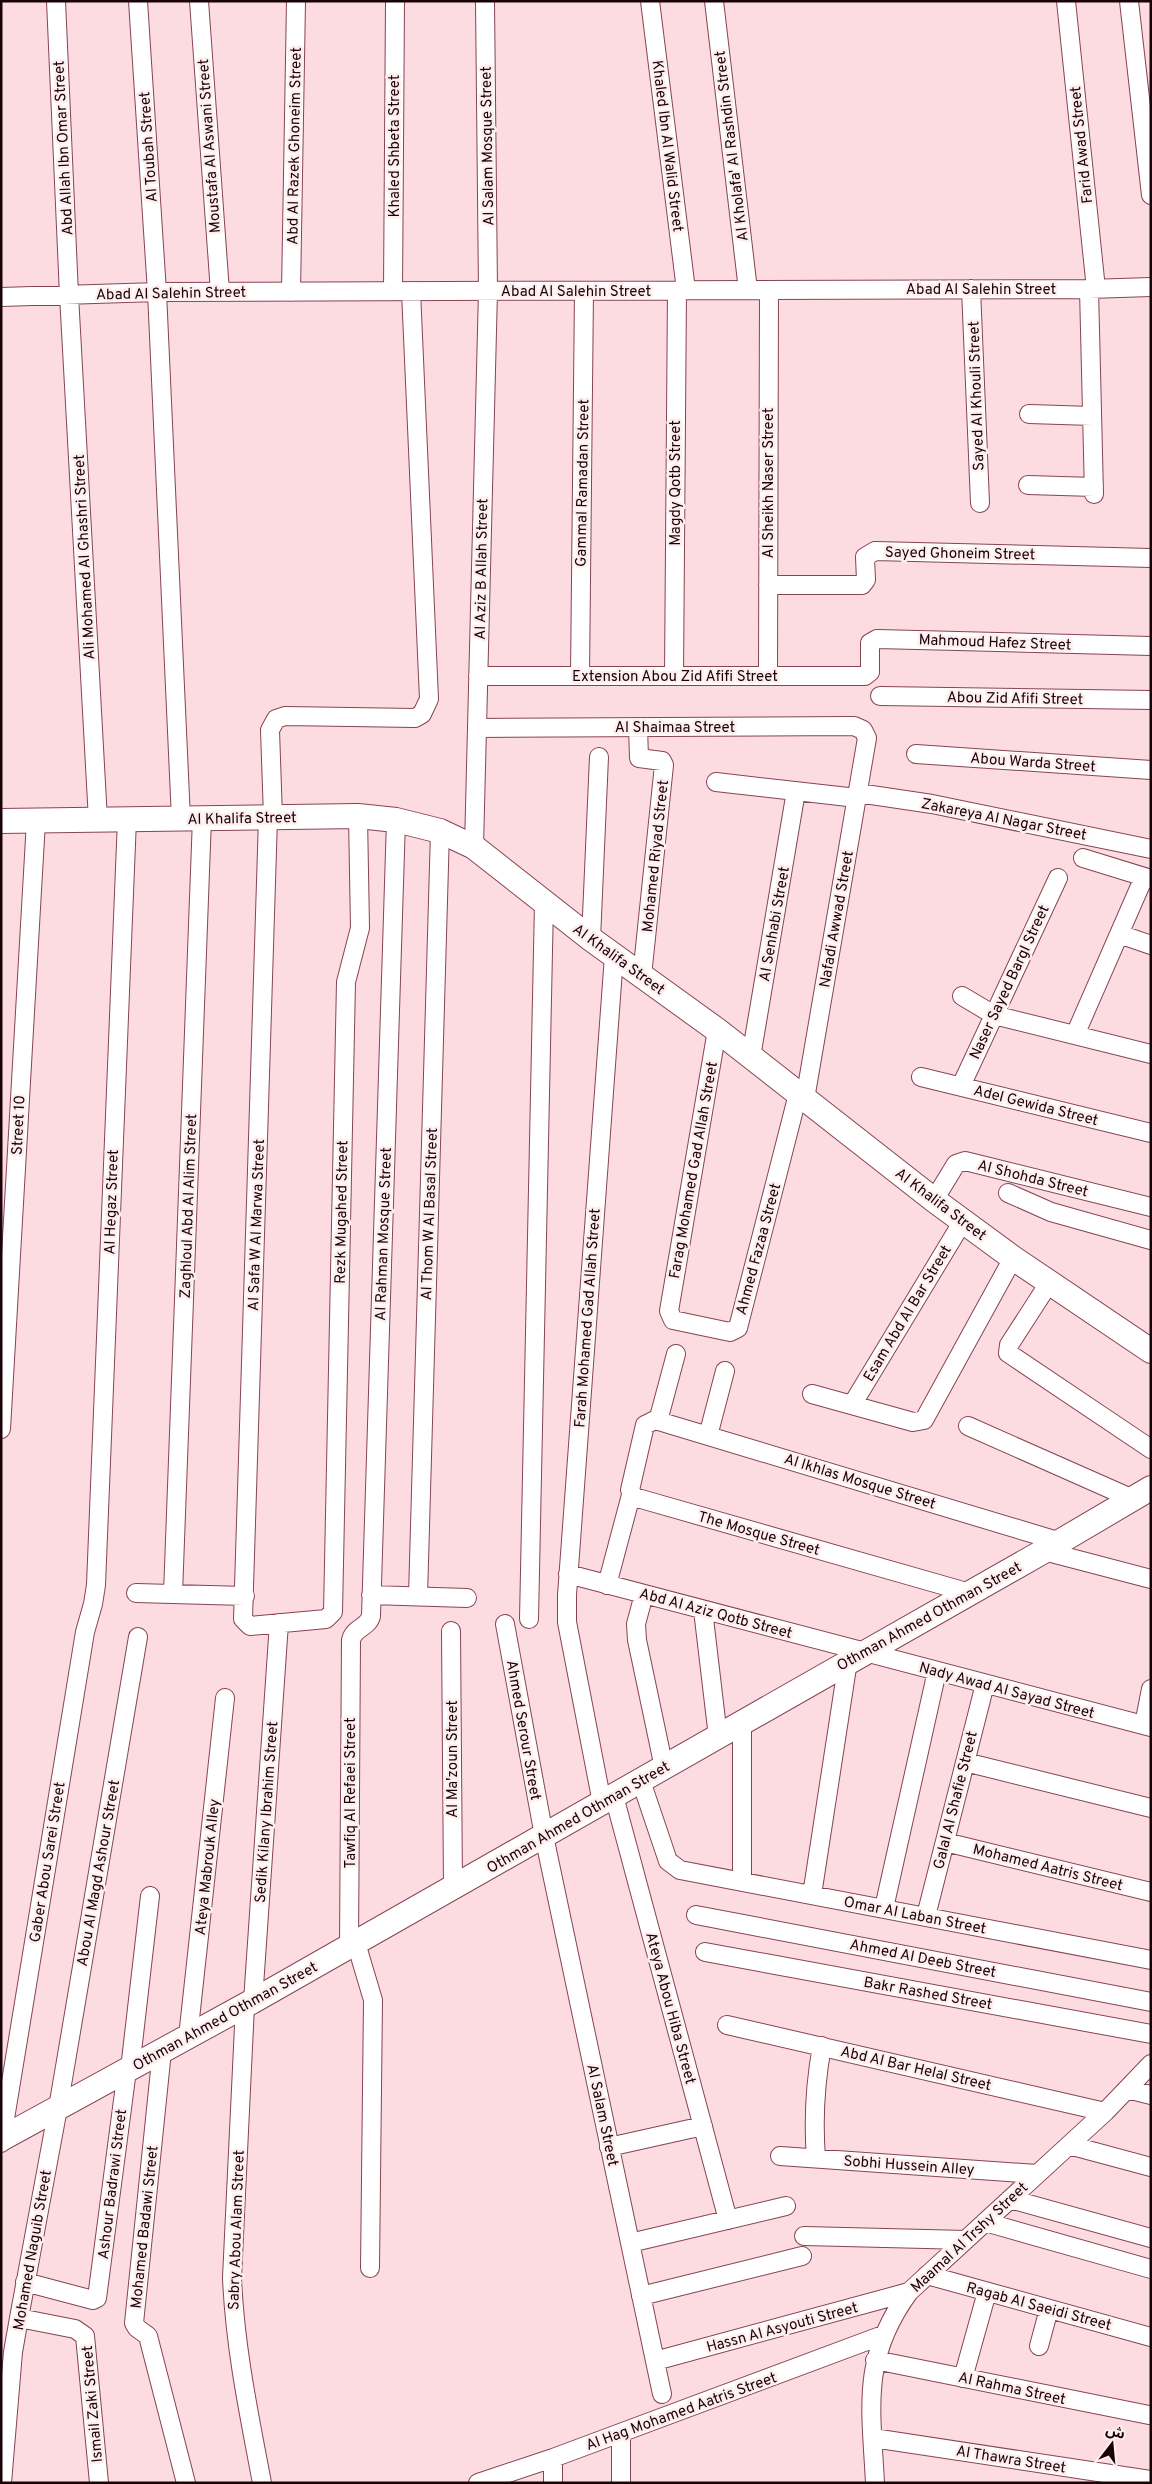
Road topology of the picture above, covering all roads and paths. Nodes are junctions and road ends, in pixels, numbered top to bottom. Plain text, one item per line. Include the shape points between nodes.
1 (56, 1) edge
2 (138, 1) edge
3 (199, 1) edge
4 (296, 1) edge
5 (395, 1) edge
6 (485, 1) edge
7 (650, 1) edge
8 (714, 1) edge
9 (1066, 1) edge
10 (1129, 1) edge
11 (1151, 195) edge
12 (1151, 287) edge
13 (971, 289) junction
14 (1092, 289) junction
15 (681, 290) junction
16 (748, 290) junction
17 (769, 290) junction
18 (393, 291) junction
19 (411, 291) junction
20 (488, 291) junction
21 (584, 291) junction
22 (157, 292) junction
23 (220, 292) junction
24 (291, 292) junction
25 (69, 295) junction
26 (1, 298) edge
27 (1029, 414) dead end
28 (1092, 416) junction
29 (1028, 485) dead end
30 (980, 503) dead end
31 (1151, 558) edge
32 (768, 585) junction
33 (1151, 646) edge
34 (870, 672) joint
35 (478, 676) junction
36 (580, 676) junction
37 (674, 676) junction
38 (768, 676) junction
39 (880, 696) dead end
40 (1151, 700) edge
41 (638, 727) junction
42 (477, 728) junction
43 (866, 738) joint
44 (916, 754) dead end
45 (599, 757) dead end
46 (1151, 770) edge
47 (716, 782) dead end
48 (796, 791) junction
49 (857, 796) junction
50 (358, 816) junction
51 (270, 818) junction
52 (191, 819) junction
53 (98, 820) junction
54 (127, 820) junction
55 (396, 820) junction
56 (1, 821) edge
57 (36, 821) junction
58 (440, 832) junction
59 (474, 847) junction
60 (1151, 849) edge
61 (1083, 858) dead end
62 (1058, 878) dead end
63 (1148, 878) edge
64 (544, 903) junction
65 (1119, 934) junction
66 (592, 940) junction
67 (1151, 945) edge
68 (614, 956) junction
69 (642, 976) junction
70 (962, 996) dead end
71 (994, 1015) junction
72 (717, 1030) junction
73 (1075, 1036) junction
74 (1151, 1054) edge
75 (751, 1057) junction
76 (922, 1077) dead end
77 (960, 1086) junction
78 (802, 1097) junction
79 (1151, 1133) edge
80 (8, 1174) edge
81 (1008, 1193) dead end
82 (934, 1200) junction
83 (1151, 1207) edge
84 (963, 1221) junction
85 (1151, 1240) edge
86 (1014, 1258) junction
87 (1049, 1283) junction
88 (669, 1311) joint
89 (1151, 1352) edge
90 (676, 1354) dead end
91 (725, 1371) dead end
92 (812, 1394) dead end
93 (852, 1405) junction
94 (658, 1421) junction
95 (968, 1426) dead end
96 (1, 1429) edge
97 (708, 1436) junction
98 (1151, 1449) edge
99 (1142, 1494) edge
100 (631, 1495) junction
101 (1052, 1546) junction
102 (568, 1574) junction
103 (1151, 1579) edge
104 (96, 1585) joint
105 (607, 1585) junction
106 (970, 1592) junction
107 (136, 1593) dead end
108 (173, 1594) junction
109 (644, 1594) junction
110 (244, 1596) junction
111 (370, 1596) junction
112 (418, 1596) junction
113 (467, 1598) dead end
114 (703, 1610) junction
115 (529, 1619) dead end
116 (279, 1623) junction
117 (505, 1624) dead end
118 (451, 1631) dead end
119 (138, 1637) dead end
120 (351, 1640) joint
121 (856, 1656) junction
122 (937, 1671) junction
123 (578, 1679) joint
124 (985, 1684) junction
125 (1151, 1689) edge
126 (226, 1698) dead end
127 (742, 1723) junction
128 (1147, 1726) edge
129 (718, 1737) junction
130 (965, 1762) junction
131 (664, 1768) junction
132 (641, 1781) junction
133 (608, 1799) junction
134 (1151, 1808) edge
135 (544, 1836) junction
136 (945, 1842) junction
137 (742, 1881) junction
138 (453, 1887) junction
139 (1151, 1892) edge
140 (812, 1895) junction
141 (150, 1896) dead end
142 (884, 1908) junction
143 (696, 1915) dead end
144 (926, 1916) junction
145 (352, 1944) junction
146 (704, 1952) dead end
147 (1151, 1960) edge
148 (1151, 2002) edge
149 (249, 2003) junction
150 (727, 2024) dead end
151 (1151, 2034) edge
152 (188, 2037) junction
153 (822, 2046) junction
154 (162, 2051) junction
155 (1151, 2064) edge
156 (128, 2070) junction
157 (1127, 2089) junction
158 (1151, 2096) edge
159 (58, 2108) junction
160 (1106, 2112) junction
161 (703, 2126) junction
162 (1, 2140) edge
163 (1069, 2145) junction
164 (610, 2147) junction
165 (780, 2156) dead end
166 (816, 2158) junction
167 (1151, 2167) edge
168 (1037, 2174) junction
169 (1010, 2199) junction
170 (786, 2206) dead end
171 (728, 2220) junction
172 (985, 2222) junction
173 (804, 2236) dead end
174 (1151, 2238) edge
175 (966, 2240) junction
176 (630, 2243) junction
177 (802, 2256) dead end
178 (370, 2268) dead end
179 (1151, 2269) edge
180 (927, 2275) junction
181 (26, 2282) junction
182 (909, 2292) junction
183 (987, 2292) junction
184 (641, 2296) junction
185 (1049, 2309) junction
186 (19, 2318) junction
187 (883, 2335) junction
188 (1151, 2337) edge
189 (1039, 2346) dead end
190 (875, 2360) junction
191 (655, 2361) junction
192 (963, 2378) junction
193 (662, 2394) dead end
194 (1149, 2416) dead end
195 (621, 2433) junction
196 (873, 2438) junction
197 (553, 2458) junction
198 (1150, 2480) edge
199 (2, 2483) edge
200 (99, 2483) edge
201 (186, 2483) edge
202 (262, 2483) edge
203 (478, 2483) edge
204 (553, 2483) edge
205 (621, 2483) edge
206 (875, 2483) edge

1 - 25 street, Abd Allah Ibn Omar Street
2 - 22 street, Al Toubah Street
3 - 23 street, Moustafa Al Aswani Street
4 - 24 street, Abd Al Razek Ghoneim Street
5 - 18 street, Khaled Shbeta Street
6 - 20 street, Al Salam Mosque Street
7 - 15 street, Khaled Ibn Al Walid Street
8 - 16 street, Al Kholafa' Al Rashdin Street
9 - 14 street, Farid Awad Street
10 - 11 street
12 - 14 street, Abad Al Salehin Street
13 - 14 street, Abad Al Salehin Street
13 - 17 street, Abad Al Salehin Street
13 - 30 street, Sayed Al Khouli Street
14 - 28 street, Farid Awad Street
15 - 16 street, Abad Al Salehin Street
15 - 21 street, Abad Al Salehin Street
15 - 37 street, Magdy Qotb Street
16 - 17 street, Abad Al Salehin Street
17 - 32 street, Al Sheikh Naser Street
18 - 19 street, Abad Al Salehin Street
18 - 24 street, Abad Al Salehin Street
19 - 20 street, Abad Al Salehin Street
19 - 51 street, Al Safa W Al Marwa Street via 429,699 422,714 415,718 285,716 276,719 270,730
20 - 21 street, Abad Al Salehin Street
20 - 35 street, Al Aziz B Allah Street
21 - 36 street, Gammal Ramadan Street
22 - 23 street, Abad Al Salehin Street
22 - 25 street, Abad Al Salehin Street
22 - 52 street, Al Toubah Street
23 - 24 street, Abad Al Salehin Street
25 - 26 street, Abad Al Salehin Street
25 - 53 street, Ali Mohamed Al Ghashri Street
27 - 28 street
28 - 29 street, Farid Awad Street via 1094,490
31 - 32 street, Sayed Ghoneim Street via 875,551 865,557 866,580 862,585
32 - 38 street, Al Sheikh Naser Street
33 - 34 street, Mahmoud Hafez Street via 877,639 869,646
34 - 38 street, Extension Abou Zid Afifi Street via 865,676
35 - 36 street, Extension Abou Zid Afifi Street
35 - 42 street, Al Aziz B Allah Street
36 - 37 street, Extension Abou Zid Afifi Street
37 - 38 street, Extension Abou Zid Afifi Street
39 - 40 street, Abou Zid Afifi Street
41 - 42 street, Al Shaimaa Street
41 - 43 street, Al Shaimaa Street via 854,726 862,730
41 - 69 street, Mohamed Riyad Street via 639,758 662,761 664,765
42 - 59 street, Al Aziz B Allah Street
43 - 49 street, Nafadi Awwad Street
44 - 46 street, Abou Warda Street
45 - 66 street
47 - 48 street, Zakareya Al Nagar Street
48 - 49 street, Zakareya Al Nagar Street
48 - 75 street, Al Senhabi Street
49 - 60 street, Zakareya Al Nagar Street via 932,804
49 - 78 street, Nafadi Awwad Street
50 - 51 main road, Al Khalifa Street
50 - 55 main road, Al Khalifa Street
50 - 116 street, Rezk Mugahed Street via 360,928 346,982 333,1610 326,1619
51 - 52 main road, Al Khalifa Street
51 - 110 street, Al Safa W Al Marwa Street
52 - 54 main road, Al Khalifa Street
52 - 108 street, Zaghloul Abd Al Alim Street
53 - 54 main road, Al Khalifa Street
53 - 57 main road, Al Khalifa Street
54 - 104 street, Al Hegaz Street
55 - 58 main road, Al Khalifa Street
55 - 111 street, Al Rahman Mosque Street
56 - 57 main road, Al Khalifa Street
57 - 80 street, Street 10
58 - 59 main road, Al Khalifa Street
58 - 112 street, Al Thom W Al Basal Street
59 - 64 main road, Al Khalifa Street
61 - 63 street
62 - 71 street, Naser Sayed Bargl Street
63 - 65 street
64 - 66 main road, Al Khalifa Street
64 - 115 street
65 - 67 street
65 - 73 street
66 - 68 main road, Al Khalifa Street
68 - 69 main road, Al Khalifa Street
68 - 102 street, Farah Mohamed Gad Allah Street
69 - 72 main road, Al Khalifa Street
70 - 71 street
71 - 73 street
71 - 77 street, Naser Sayed Bargl Street
72 - 75 main road, Al Khalifa Street
72 - 88 street, Farag Mohamed Gad Allah Street
73 - 74 street
75 - 78 main road, Al Khalifa Street
76 - 77 street, Adel Gewida Street
77 - 79 street, Adel Gewida Street
78 - 82 main road, Al Khalifa Street
78 - 88 street, Ahmed Fazaa Street via 738,1328 730,1332 676,1322
80 - 96 street, Street 10
81 - 85 street via 1051,1212
82 - 83 street, Al Shohda Street via 956,1164 965,1161
82 - 84 main road, Al Khalifa Street
84 - 86 main road, Al Khalifa Street
84 - 93 street, Esam Abd Al Bar Street
86 - 87 main road, Al Khalifa Street
86 - 93 street via 927,1417 921,1422 913,1422
87 - 89 main road, Al Khalifa Street
87 - 98 street via 1009,1345 1008,1354
90 - 94 street
91 - 97 street
92 - 93 street
94 - 97 street, Al Ikhlas Mosque Street
94 - 100 street via 652,1420 645,1425
95 - 99 street
97 - 101 street, Al Ikhlas Mosque Street
99 - 101 main road, Othman Ahmed Othman Street
100 - 105 street
100 - 106 street, The Mosque Street
101 - 103 street, Al Ikhlas Mosque Street
101 - 106 main road, Othman Ahmed Othman Street
102 - 105 street, Abd Al Aziz Qotb Street
102 - 123 street, Farah Mohamed Gad Allah Street via 567,1622
104 - 162 street, Gaber Abou Sarei Street via 85,1632
105 - 109 street, Abd Al Aziz Qotb Street
106 - 121 main road, Othman Ahmed Othman Street
107 - 108 street
108 - 110 street
109 - 114 street, Abd Al Aziz Qotb Street
109 - 131 street via 636,1624 637,1640
110 - 116 street, Al Safa W Al Marwa Street via 243,1619 248,1625
111 - 112 street
111 - 120 street, Al Rahman Mosque Street via 370,1619 354,1632
112 - 113 street
114 - 121 street, Abd Al Aziz Qotb Street
114 - 129 street
116 - 149 street, Sedik Kilany Ibrahim Street
117 - 135 street, Ahmed Serour Street
118 - 138 street, Al Ma'zoun Street
119 - 159 street, Abou Al Magd Ashour Street
120 - 145 street, Tawfiq Al Refaei Street
121 - 122 street, Nady Awad Al Sayad Street
121 - 127 main road, Othman Ahmed Othman Street
121 - 140 street
122 - 124 street, Nady Awad Al Sayad Street
122 - 142 street
123 - 133 street, Ateya Abou Hiba Street
124 - 128 street, Nady Awad Al Sayad Street
124 - 130 street, Galal Al Shafie Street
125 - 128 street
126 - 152 street, Ateya Mabrouk Alley
127 - 129 main road, Othman Ahmed Othman Street
127 - 137 street
129 - 131 main road, Othman Ahmed Othman Street
130 - 134 street
130 - 136 street, Galal Al Shafie Street
131 - 132 main road, Othman Ahmed Othman Street
132 - 133 main road, Othman Ahmed Othman Street
132 - 137 street, Omar Al Laban Street via 668,1862 680,1870
133 - 135 main road, Othman Ahmed Othman Street
133 - 161 street, Ateya Abou Hiba Street
135 - 138 main road, Othman Ahmed Othman Street
135 - 164 street, Al Salam Street
136 - 139 street, Mohamed Aatris Street
136 - 144 street, Galal Al Shafie Street
137 - 140 street, Omar Al Laban Street
138 - 145 main road, Othman Ahmed Othman Street
140 - 142 street, Omar Al Laban Street
141 - 156 street, Ashour Badrawi Street
142 - 144 street, Omar Al Laban Street
143 - 148 street, Ahmed Al Deeb Street
144 - 147 street, Omar Al Laban Street
145 - 149 main road, Othman Ahmed Othman Street
145 - 178 street, Tawfiq Al Refaei Street via 373,2000
146 - 151 street, Bakr Rashed Street
149 - 152 main road, Othman Ahmed Othman Street
149 - 202 street, Sabry Abou Alam Street via 232,2278 239,2361
150 - 153 street, Abd Al Bar Helal Street
152 - 154 main road, Othman Ahmed Othman Street
153 - 160 street, Abd Al Bar Helal Street
153 - 166 street via 813,2120
154 - 156 main road, Othman Ahmed Othman Street
154 - 201 street, Mohamed Badawi Street via 134,2323 148,2336
155 - 157 street, Maamal Al Trshy Street
156 - 159 main road, Othman Ahmed Othman Street
156 - 181 street, Ashour Badrawi Street via 97,2297 93,2300
157 - 158 street
157 - 160 street, Maamal Al Trshy Street
159 - 162 main road, Othman Ahmed Othman Street
159 - 181 street, Mohamed Naguib Street
160 - 163 street, Maamal Al Trshy Street
161 - 164 street
161 - 171 street, Ateya Abou Hiba Street
163 - 167 street
163 - 168 street, Maamal Al Trshy Street
164 - 176 street, Al Salam Street
165 - 166 street, Sobhi Hussein Alley
166 - 168 street, Sobhi Hussein Alley
168 - 169 street, Maamal Al Trshy Street
169 - 172 street, Maamal Al Trshy Street
169 - 174 street
170 - 171 street
171 - 176 street
172 - 175 street, Maamal Al Trshy Street
172 - 179 street
173 - 175 street
175 - 180 street, Maamal Al Trshy Street
176 - 184 street, Al Salam Street
177 - 184 street
180 - 182 street, Maamal Al Trshy Street
180 - 183 street, Ragab Al Saeidi Street
181 - 186 street, Mohamed Naguib Street
182 - 187 street, Maamal Al Trshy Street
182 - 191 street, Hassn Al Asyouti Street
183 - 185 street, Ragab Al Saeidi Street
183 - 192 street
184 - 191 street, Al Salam Street
185 - 188 street, Ragab Al Saeidi Street
185 - 189 street
186 - 199 street, Mohamed Naguib Street
186 - 200 street, Ismail Zaki Street via 75,2330 85,2336
187 - 190 street, Maamal Al Trshy Street
187 - 195 street, Al Hag Mohamed Aatris Street
190 - 192 street, Al Rahma Street
190 - 196 street, Maamal Al Trshy Street via 871,2399
191 - 193 street, Al Salam Street
192 - 194 street, Al Rahma Street
195 - 197 street, Al Hag Mohamed Aatris Street
195 - 205 street
196 - 198 street, Al Thawra Street
196 - 206 street, Maamal Al Trshy Street
197 - 203 street, Al Hag Mohamed Aatris Street
197 - 204 street

